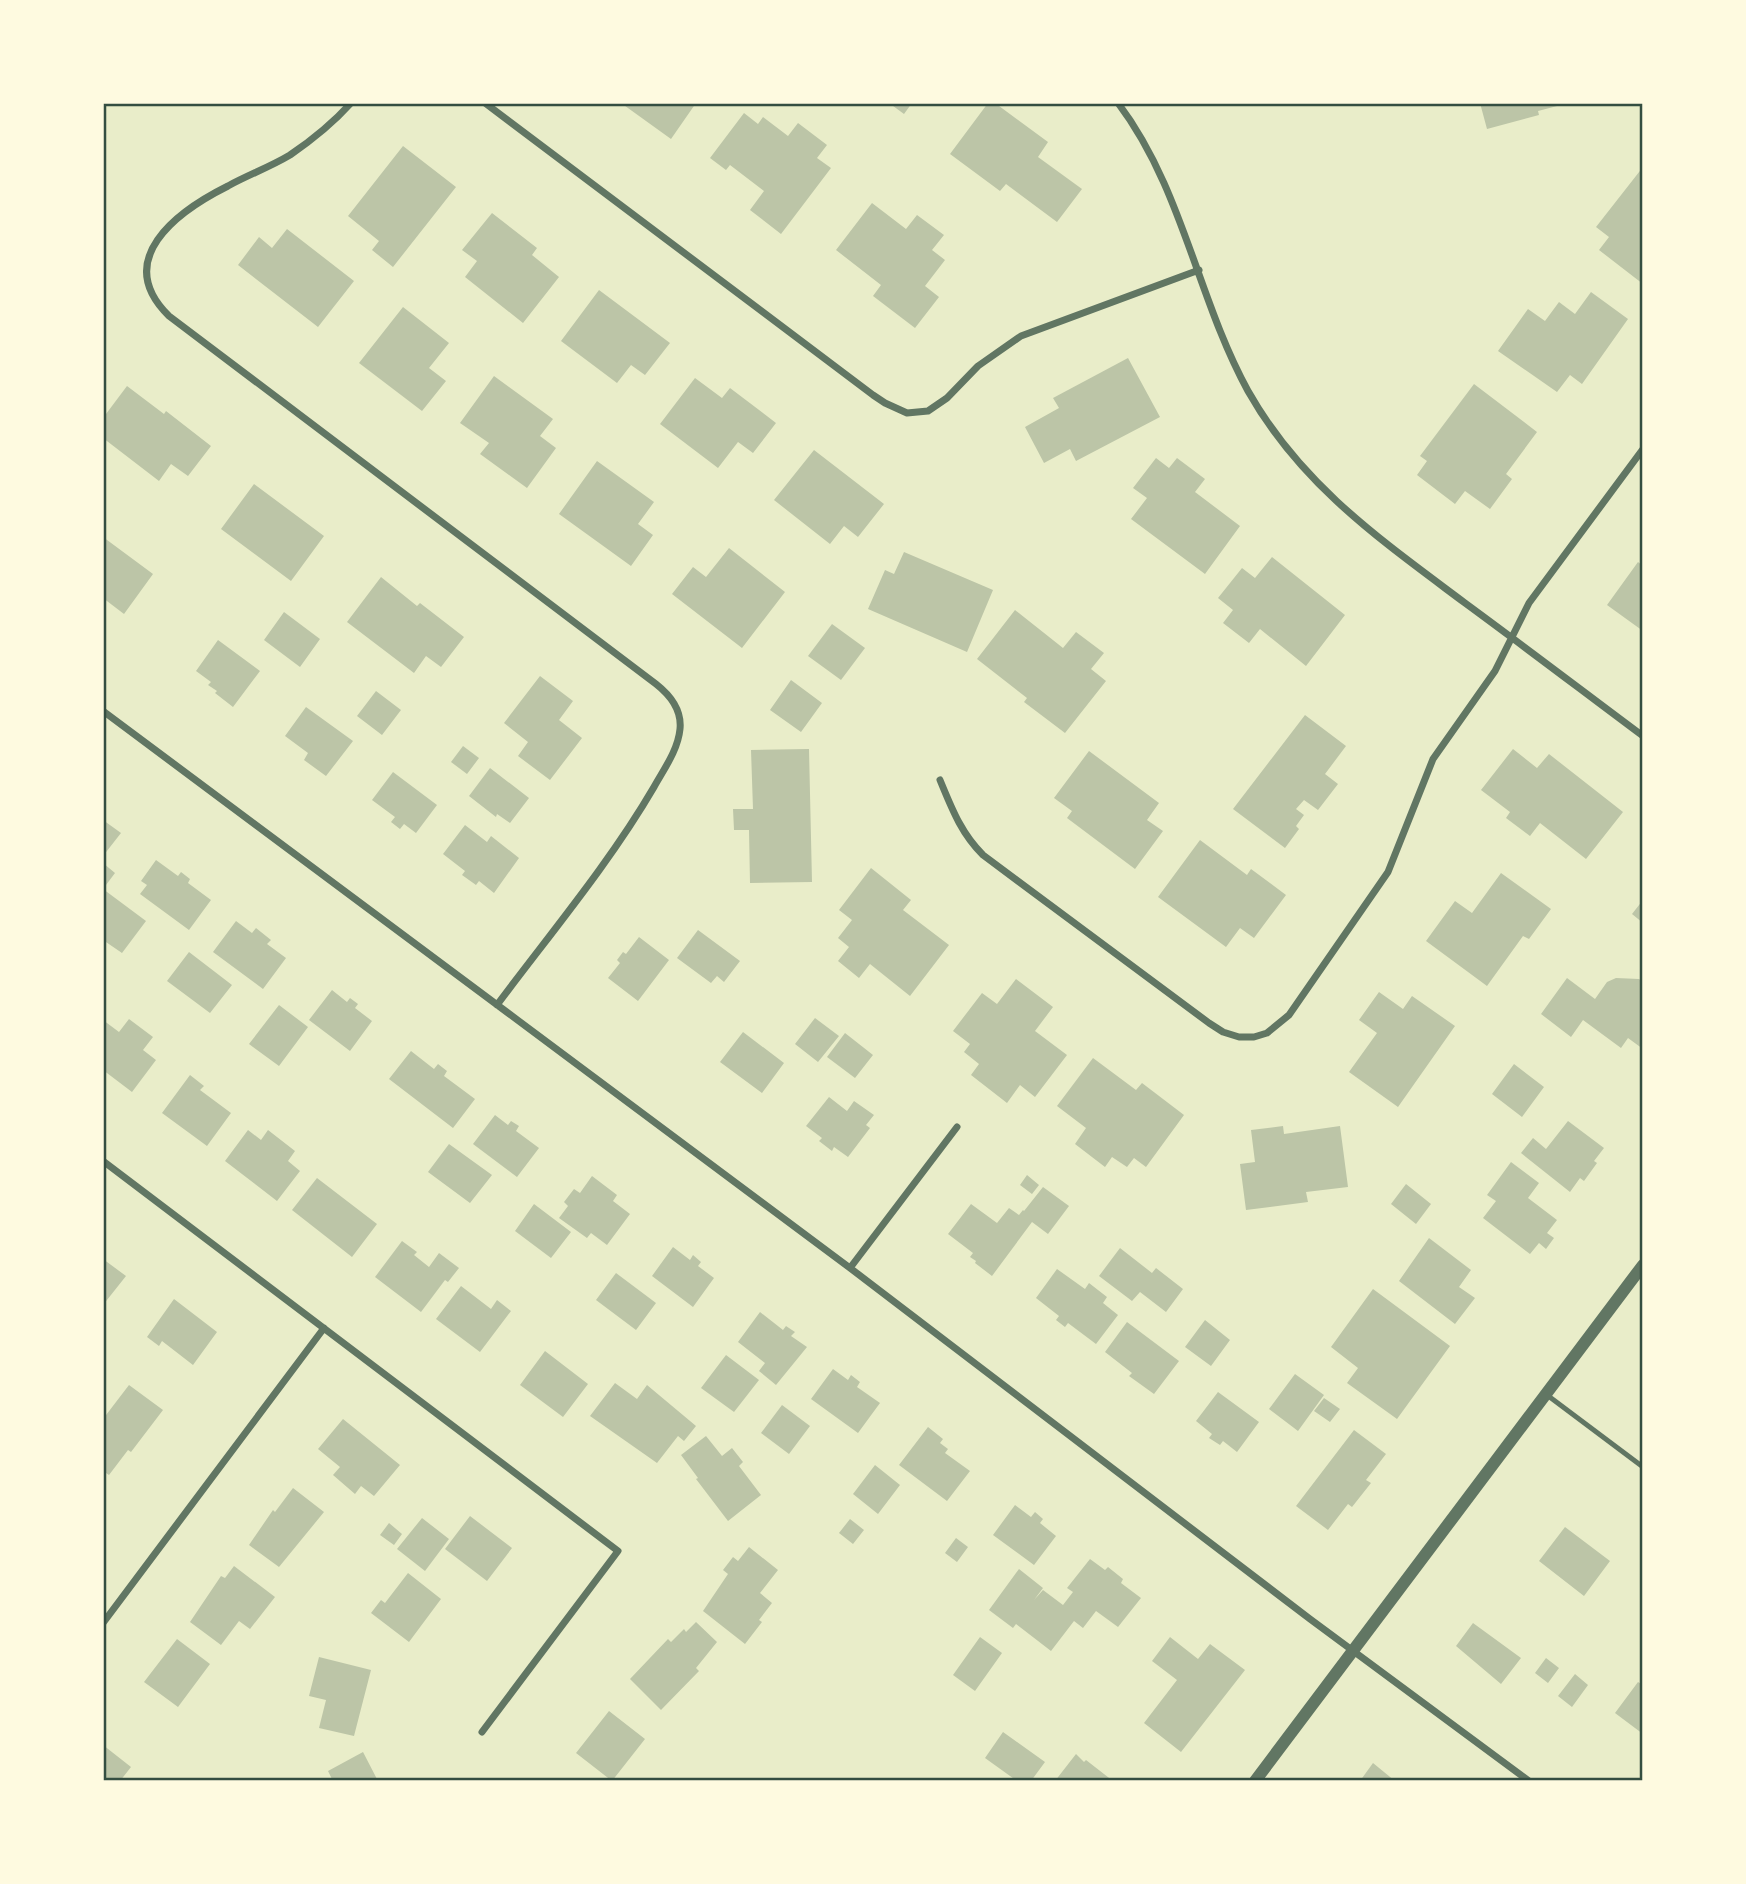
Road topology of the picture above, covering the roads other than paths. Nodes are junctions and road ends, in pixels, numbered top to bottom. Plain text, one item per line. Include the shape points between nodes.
1 (351, 103) edge
2 (485, 103) edge
3 (1118, 103) edge
4 (1199, 270) junction
5 (1643, 449) edge
6 (1512, 638) junction
7 (103, 711) edge
8 (1643, 736) edge
9 (940, 780) dead end
10 (497, 1005) junction
11 (957, 1127) dead end
12 (103, 1161) edge
13 (1643, 1265) edge
14 (850, 1268) junction
15 (324, 1328) junction
16 (1545, 1394) junction
17 (1643, 1467) edge
18 (103, 1623) edge
19 (1352, 1650) junction
20 (482, 1732) dead end
21 (1255, 1781) edge
22 (1529, 1781) edge

1 - 10 street via 328,127 288,156 190,210 167,229 145,267 150,294 169,316 656,684 678,709 678,741 649,795
2 - 4 street via 873,395 906,412 928,411 939,405 978,366 1021,336
3 - 4 street via 1157,166
4 - 6 street via 1248,390 1312,478 1366,528
5 - 6 street via 1529,603
6 - 8 street
6 - 9 street via 1495,671 1433,759 1381,884 1289,1014 1255,1037 1239,1037 1209,1023 983,855 958,824
7 - 10 street
10 - 14 street
11 - 14 street
12 - 15 street
13 - 16 street
14 - 19 street
15 - 18 street
15 - 20 street via 618,1551
16 - 17 lane
16 - 19 street
19 - 21 street
19 - 22 street

